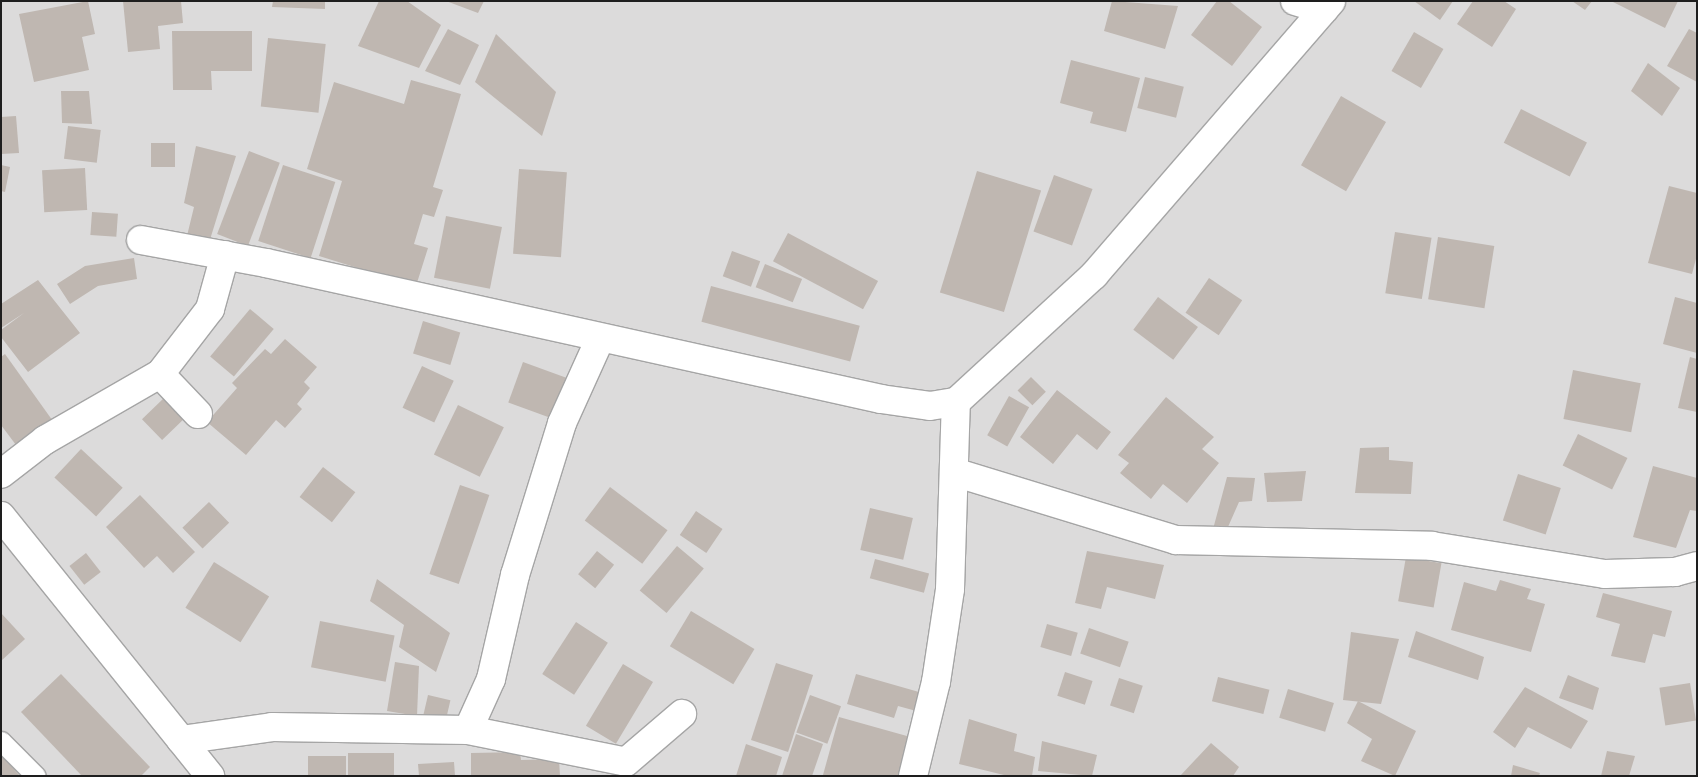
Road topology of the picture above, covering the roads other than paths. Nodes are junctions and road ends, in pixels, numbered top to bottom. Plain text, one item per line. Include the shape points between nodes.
1 (1294, 1) edge
2 (1328, 6) edge
3 (141, 240) dead end
4 (225, 255) junction
5 (600, 340) junction
6 (160, 374) junction
7 (956, 402) junction
8 (198, 414) dead end
9 (957, 473) junction
10 (1, 474) edge
11 (1, 516) edge
12 (1697, 566) edge
13 (682, 714) dead end
14 (468, 730) junction
15 (181, 740) junction
16 (1, 741) edge
17 (36, 776) edge
18 (210, 776) edge
19 (913, 776) edge

1 - 2 street
2 - 7 street via 1094,275
3 - 4 street
4 - 5 street
4 - 6 street via 210,309
5 - 7 street via 881,400 930,406
5 - 14 street via 562,423 515,576 491,679
6 - 8 street
6 - 10 street via 45,440
7 - 9 street
9 - 12 street via 1176,540 1432,546 1605,574 1675,572
9 - 19 street via 950,590 936,682
11 - 15 street
13 - 14 street via 626,762
14 - 15 street via 272,727
15 - 18 street
16 - 17 lane

